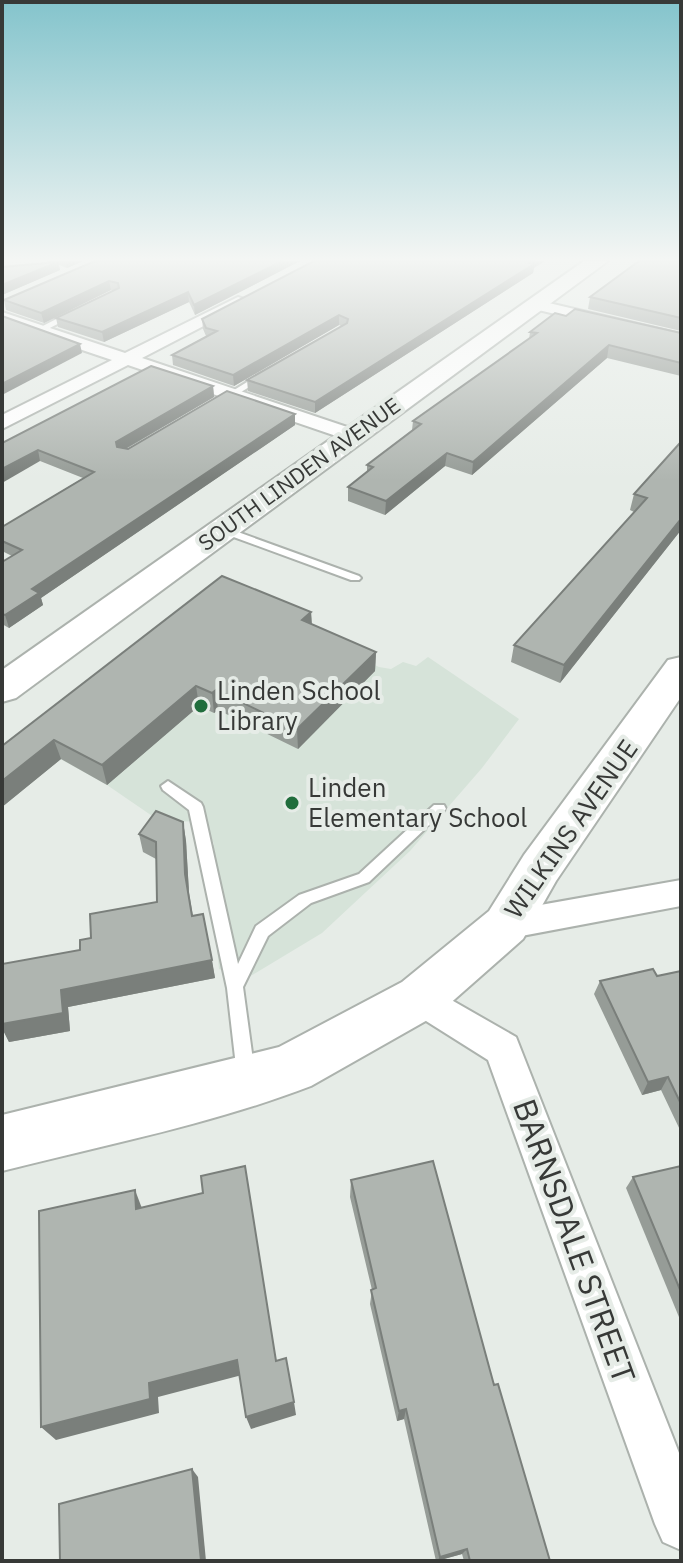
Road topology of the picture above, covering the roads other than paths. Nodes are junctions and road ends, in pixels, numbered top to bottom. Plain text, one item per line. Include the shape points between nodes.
1 (50, 334) edge
2 (177, 334) edge
3 (495, 334) edge
4 (659, 334) edge
5 (681, 339) edge
6 (126, 360) junction
7 (267, 373) edge
8 (230, 395) junction
9 (206, 409) edge
10 (2, 423) edge
11 (352, 435) junction
12 (224, 530) junction
13 (355, 578) dead end
14 (681, 669) edge
15 (2, 689) edge
16 (168, 786) dead end
17 (439, 809) dead end
18 (681, 893) edge
19 (506, 925) junction
20 (235, 988) junction
21 (420, 998) junction
22 (247, 1083) junction
23 (2, 1143) edge
24 (679, 1512) edge

1 - 6 street
2 - 6 street
3 - 11 street, SOUTH LINDEN AVENUE
4 - 5 street
6 - 8 street
6 - 10 street
7 - 8 lane
8 - 9 lane
8 - 11 street
11 - 12 street, SOUTH LINDEN AVENUE
12 - 13 lane
12 - 15 street, SOUTH LINDEN AVENUE
14 - 19 street, WILKINS AVENUE via 540,868
16 - 20 lane via 196,807
17 - 20 lane via 364,878 305,899 262,931
18 - 19 street
19 - 21 street, WILKINS AVENUE
20 - 22 lane
21 - 22 street, WILKINS AVENUE via 292,1068
21 - 24 street, BARNSDALE STREET via 503,1049
22 - 23 street, WILKINS AVENUE

